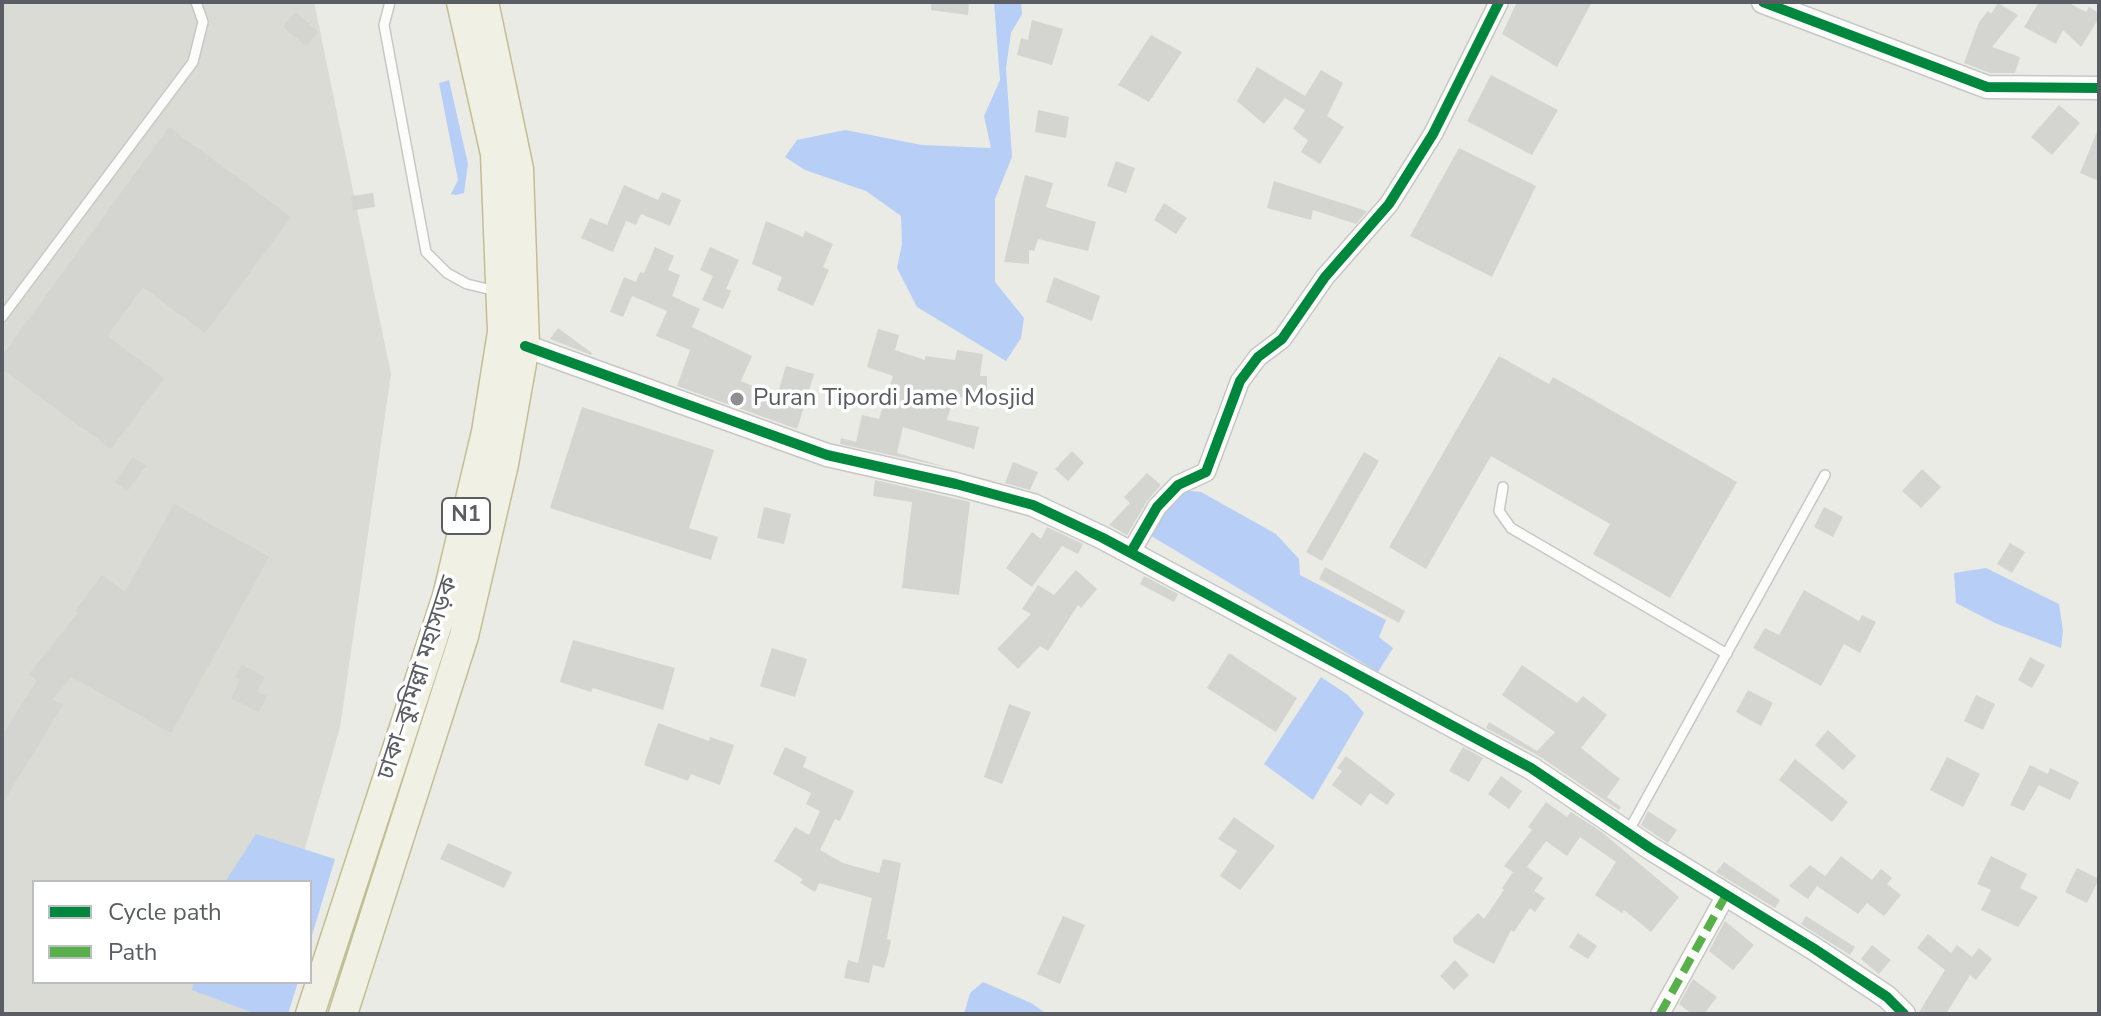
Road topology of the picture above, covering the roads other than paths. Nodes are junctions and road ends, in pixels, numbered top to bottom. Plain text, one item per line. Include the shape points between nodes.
1 (390, 2) edge
2 (461, 2) edge
3 (484, 2) edge
4 (1499, 2) edge
5 (1763, 2) edge
6 (199, 3) edge
7 (2099, 88) edge
8 (500, 292) junction
9 (2, 317) edge
10 (517, 337) junction
11 (1825, 475) dead end
12 (1503, 487) dead end
13 (1131, 552) junction
14 (1727, 654) junction
15 (1628, 832) junction
16 (1726, 895) junction
17 (310, 1014) edge
18 (343, 1014) edge
19 (1660, 1014) edge
20 (1904, 1014) edge

1 - 8 lane via 384,25 426,252 467,284
2 - 8 highway, ঢাকা–কুমিল্লা মহাসড়ক / N1 via 495,154
3 - 10 highway, ঢাকা–কুমিল্লা মহাসড়ক / N1 via 519,169
4 - 13 street via 1433,134 1389,204 1325,277 1282,339 1258,357 1240,381 1206,472 1178,485 1157,507
5 - 7 street via 1987,87
6 - 9 lane via 203,22 193,62
8 - 10 highway, ঢাকা–কুমিল্লা মহাসড়ক / N1
10 - 13 street via 827,455 1033,505
10 - 17 highway, ঢাকা–কুমিল্লা মহাসড়ক / N1 via 486,432 447,596
10 - 18 highway, ঢাকা–কুমিল্লা মহাসড়ক / N1 via 504,464 464,636
11 - 14 lane
12 - 14 lane via 1499,511 1511,528
13 - 15 street via 1531,768
14 - 15 lane
15 - 16 street
16 - 19 street
16 - 20 street via 1887,997

